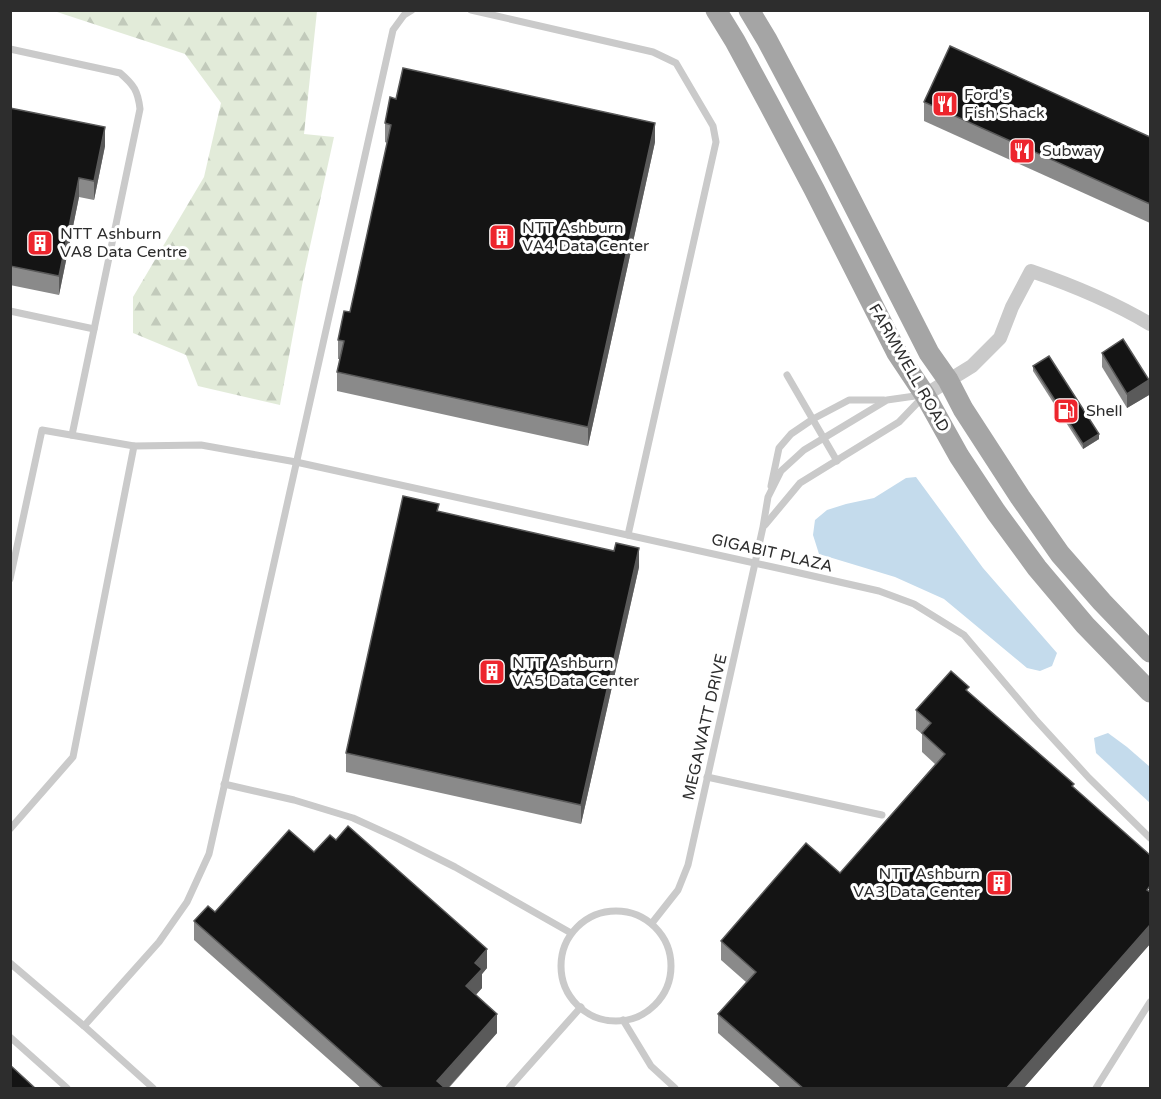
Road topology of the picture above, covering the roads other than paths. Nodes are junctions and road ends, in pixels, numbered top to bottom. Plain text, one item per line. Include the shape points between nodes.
1 (412, 10) edge
2 (471, 10) edge
3 (716, 10) edge
4 (749, 10) edge
5 (10, 50) edge
6 (10, 311) edge
7 (1150, 324) edge
8 (94, 329) junction
9 (787, 375) dead end
10 (948, 380) junction
11 (925, 395) junction
12 (887, 400) junction
13 (813, 419) junction
14 (72, 435) junction
15 (824, 438) junction
16 (134, 446) junction
17 (837, 461) junction
18 (296, 462) junction
19 (768, 497) junction
20 (763, 527) junction
21 (628, 535) junction
22 (755, 563) junction
23 (10, 579) edge
24 (1150, 652) edge
25 (1150, 692) edge
26 (707, 777) junction
27 (224, 784) junction
28 (882, 815) dead end
29 (10, 829) edge
30 (1150, 838) edge
31 (652, 923) junction
32 (572, 933) junction
33 (10, 963) edge
34 (1150, 1002) edge
35 (581, 1007) junction
36 (623, 1020) junction
37 (84, 1026) junction
38 (10, 1037) edge
39 (67, 1089) edge
40 (153, 1089) edge
41 (509, 1089) edge
42 (675, 1089) edge
43 (1096, 1089) edge

1 - 18 lane via 393,30
2 - 21 lane via 653,52 676,63 713,126 716,142
3 - 11 main road, FARMWELL ROAD via 769,104 897,353
4 - 10 main road, FARMWELL ROAD via 929,353
5 - 8 lane via 120,73 139,96 140,109
6 - 8 lane
7 - 10 street via 1068,283 1031,271 1000,338 972,366
8 - 14 lane
9 - 13 lane
10 - 11 street
10 - 24 main road, FARMWELL ROAD via 963,409 1060,554
11 - 12 lane
11 - 17 lane via 899,422
11 - 25 main road, FARMWELL ROAD via 959,456 1037,568 1084,625
12 - 13 lane via 849,400
12 - 15 lane
13 - 15 lane
13 - 19 lane via 779,448
14 - 16 lane, GIGABIT PLAZA
14 - 23 lane, GIGABIT PLAZA via 42,430
15 - 17 lane
15 - 19 lane via 781,471
16 - 18 lane, GIGABIT PLAZA via 201,445
16 - 29 lane via 73,757
17 - 20 lane via 800,483
18 - 21 lane, GIGABIT PLAZA
18 - 27 lane
19 - 20 lane, MEGAWATT DRIVE
20 - 22 lane, MEGAWATT DRIVE
21 - 22 lane, GIGABIT PLAZA
22 - 26 lane, MEGAWATT DRIVE
22 - 30 lane, GIGABIT PLAZA via 879,591 914,604 964,635 1089,778
26 - 28 lane
26 - 31 lane, MEGAWATT DRIVE via 688,865 678,890
27 - 32 lane via 353,818 455,867
27 - 37 lane via 209,854 187,902 159,942
31 - 32 lane via 619,910 601,912
31 - 36 lane via 671,954 669,981 656,1005
32 - 35 lane via 563,950 561,968 565,986
33 - 37 lane
34 - 43 lane
35 - 36 lane via 605,1020
35 - 41 lane
36 - 42 lane via 651,1066
37 - 40 lane
38 - 39 lane

